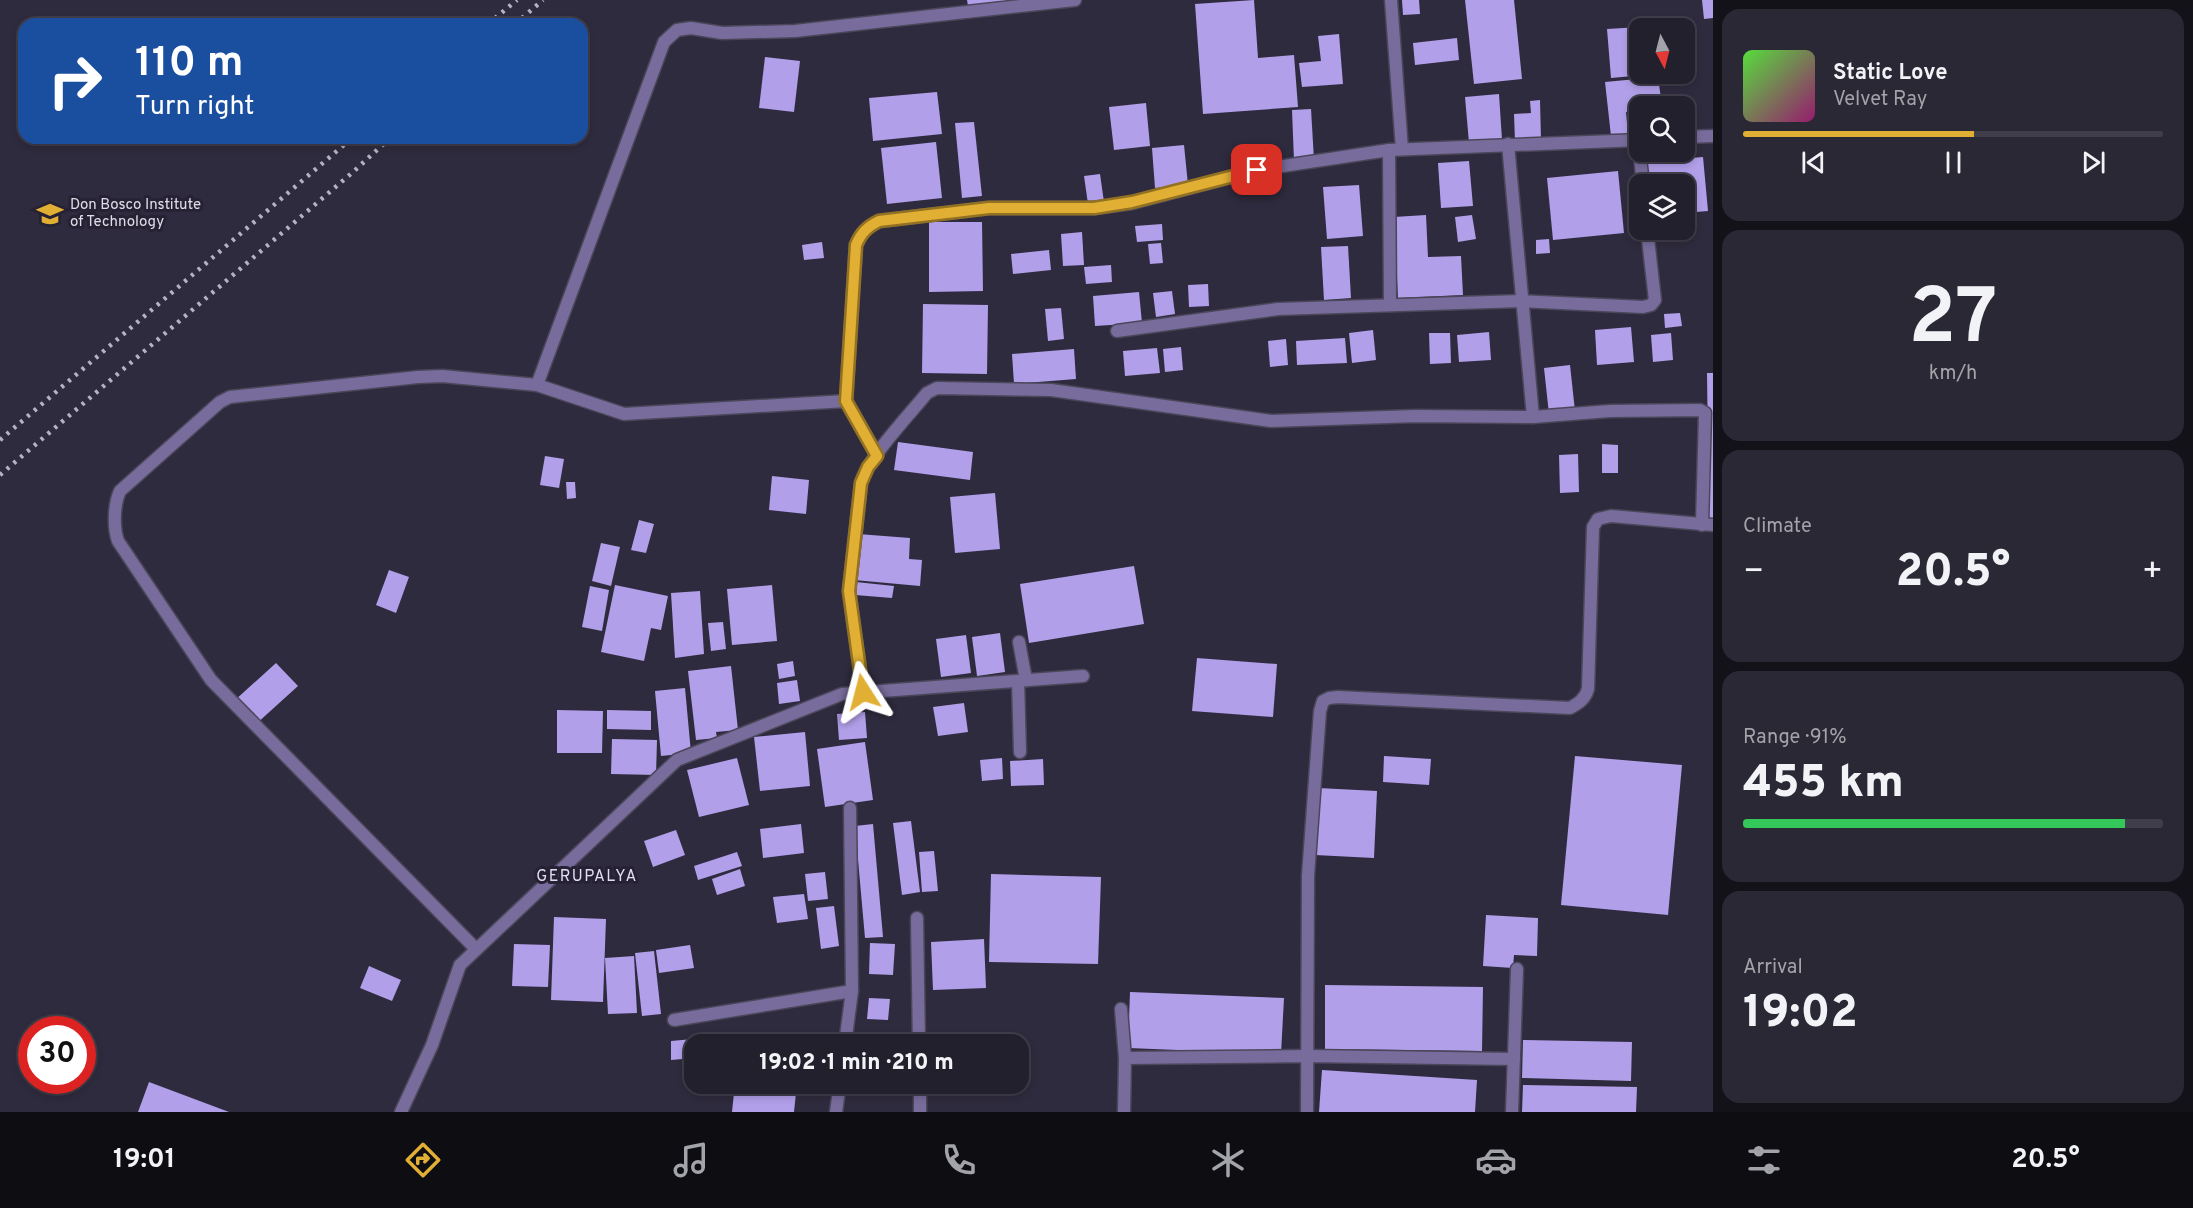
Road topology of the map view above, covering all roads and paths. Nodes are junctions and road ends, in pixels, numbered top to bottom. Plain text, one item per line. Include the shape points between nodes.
1 (1075, 0) edge
2 (1391, 0) edge
3 (1713, 136) edge
4 (1695, 137) edge
5 (1629, 140) edge
6 (1508, 144) junction
7 (1402, 149) junction
8 (1389, 150) junction
9 (1648, 240) edge
10 (1521, 301) junction
11 (1390, 305) junction
12 (1117, 331) dead end
13 (537, 385) junction
14 (846, 401) junction
15 (1533, 417) junction
16 (877, 456) junction
17 (1707, 525) edge
18 (1020, 642) dead end
19 (1083, 676) dead end
20 (1022, 681) junction
21 (863, 692) junction
22 (1020, 752) dead end
23 (850, 808) dead end
24 (917, 918) dead end
25 (476, 949) junction
26 (1517, 969) dead end
27 (852, 991) junction
28 (1121, 1010) dead end
29 (674, 1020) dead end
30 (846, 1034) edge
31 (919, 1034) edge
32 (1307, 1056) junction
33 (1125, 1058) junction
34 (1514, 1059) junction
35 (838, 1094) edge
36 (920, 1094) edge
37 (401, 1112) edge
38 (836, 1112) edge
39 (920, 1112) edge
40 (1124, 1112) edge
41 (1307, 1112) edge
42 (1512, 1112) edge

1 - 13 street via 795,31 677,30 664,42
2 - 7 street
3 - 4 street
5 - 6 street
6 - 7 street
6 - 10 street
7 - 8 street
8 - 11 street
8 - 14 street via 1257,170 1142,200 1094,208 989,208 870,225 856,245
9 - 10 street via 1655,300 1651,305 1643,308
10 - 11 street
10 - 15 street
11 - 12 street via 1278,309
13 - 14 street via 632,414
13 - 25 street via 442,376 230,397 120,491 117,500 118,541 211,680
14 - 16 street
15 - 16 street via 1271,421 1051,390 943,387 927,393
15 - 17 street via 1610,411 1703,411
16 - 21 street via 861,483 849,591
17 - 32 street via 1611,516 1598,519 1593,527 1588,689 1580,702 1570,708 1338,697 1323,701 1308,876
18 - 20 street
19 - 20 street
20 - 21 street
20 - 22 street
21 - 25 street via 842,694 677,760
23 - 27 street
24 - 31 street
25 - 37 street via 460,965 432,1045
26 - 34 street
27 - 29 street
27 - 30 street
28 - 33 street
32 - 33 street
32 - 34 street
32 - 41 street
33 - 40 street
34 - 42 street
35 - 38 street
36 - 39 street

